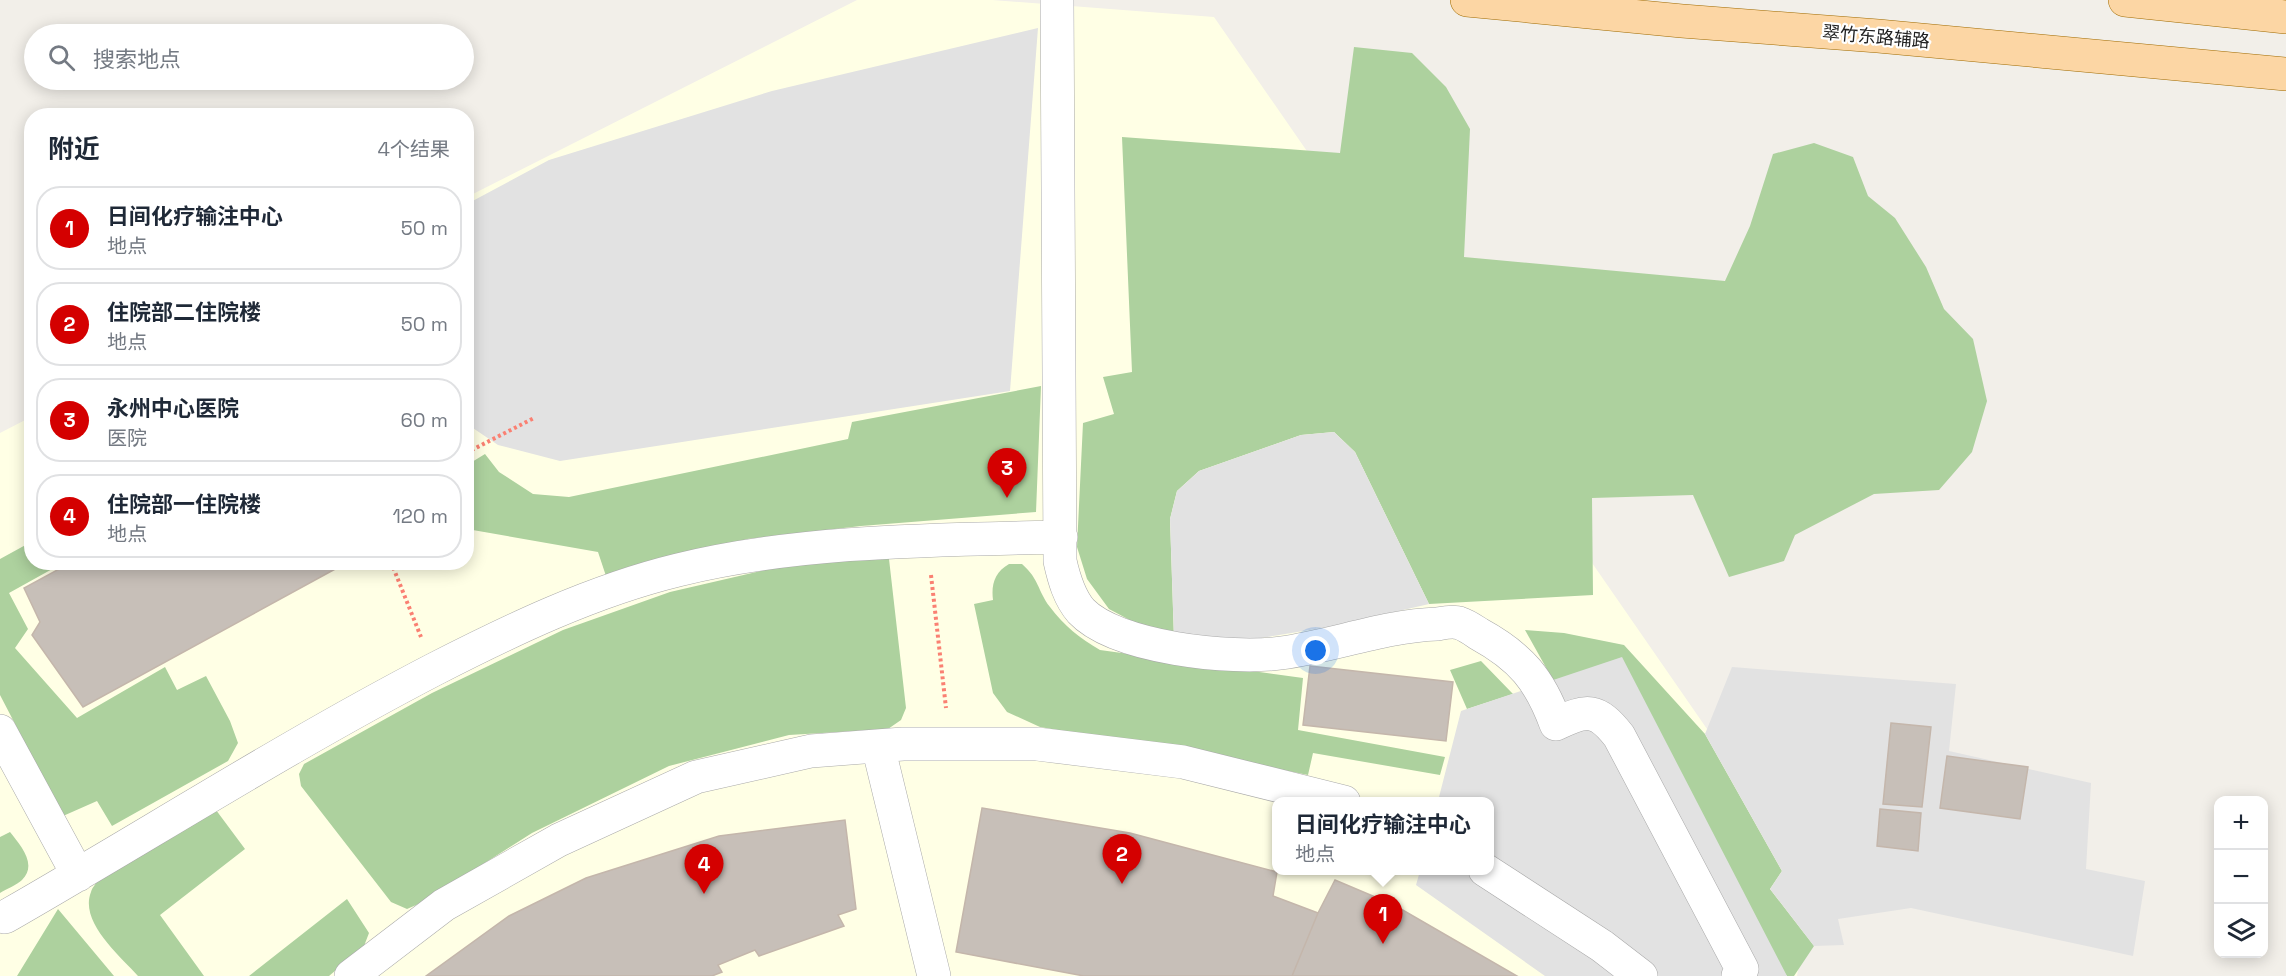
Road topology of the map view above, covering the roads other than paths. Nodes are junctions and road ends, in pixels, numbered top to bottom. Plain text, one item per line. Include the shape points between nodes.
1 (1057, 0) edge
2 (1467, 0) edge
3 (2125, 0) edge
4 (2286, 17) edge
5 (2286, 74) edge
6 (1061, 537) junction
7 (0, 731) edge
8 (878, 746) junction
9 (1327, 797) edge
10 (78, 875) junction
11 (1493, 875) edge
12 (5, 917) dead end
13 (351, 976) edge
14 (934, 976) edge
15 (1641, 976) edge
16 (1738, 976) edge

1 - 6 lane
2 - 5 main road, 翠竹东路辅路
3 - 4 main road
6 - 10 lane via 775,550 676,570 596,595 486,643 348,715
6 - 16 lane via 1060,561 1066,586 1081,610 1101,627 1131,638 1228,656 1280,654 1418,624 1459,622 1495,643 1528,669 1556,724 1591,713 1607,721 1619,736 1742,969
7 - 10 lane
8 - 9 lane via 1037,744 1183,762
8 - 13 lane via 811,751 696,777 558,840 444,905
8 - 14 lane
10 - 12 lane
11 - 15 lane

